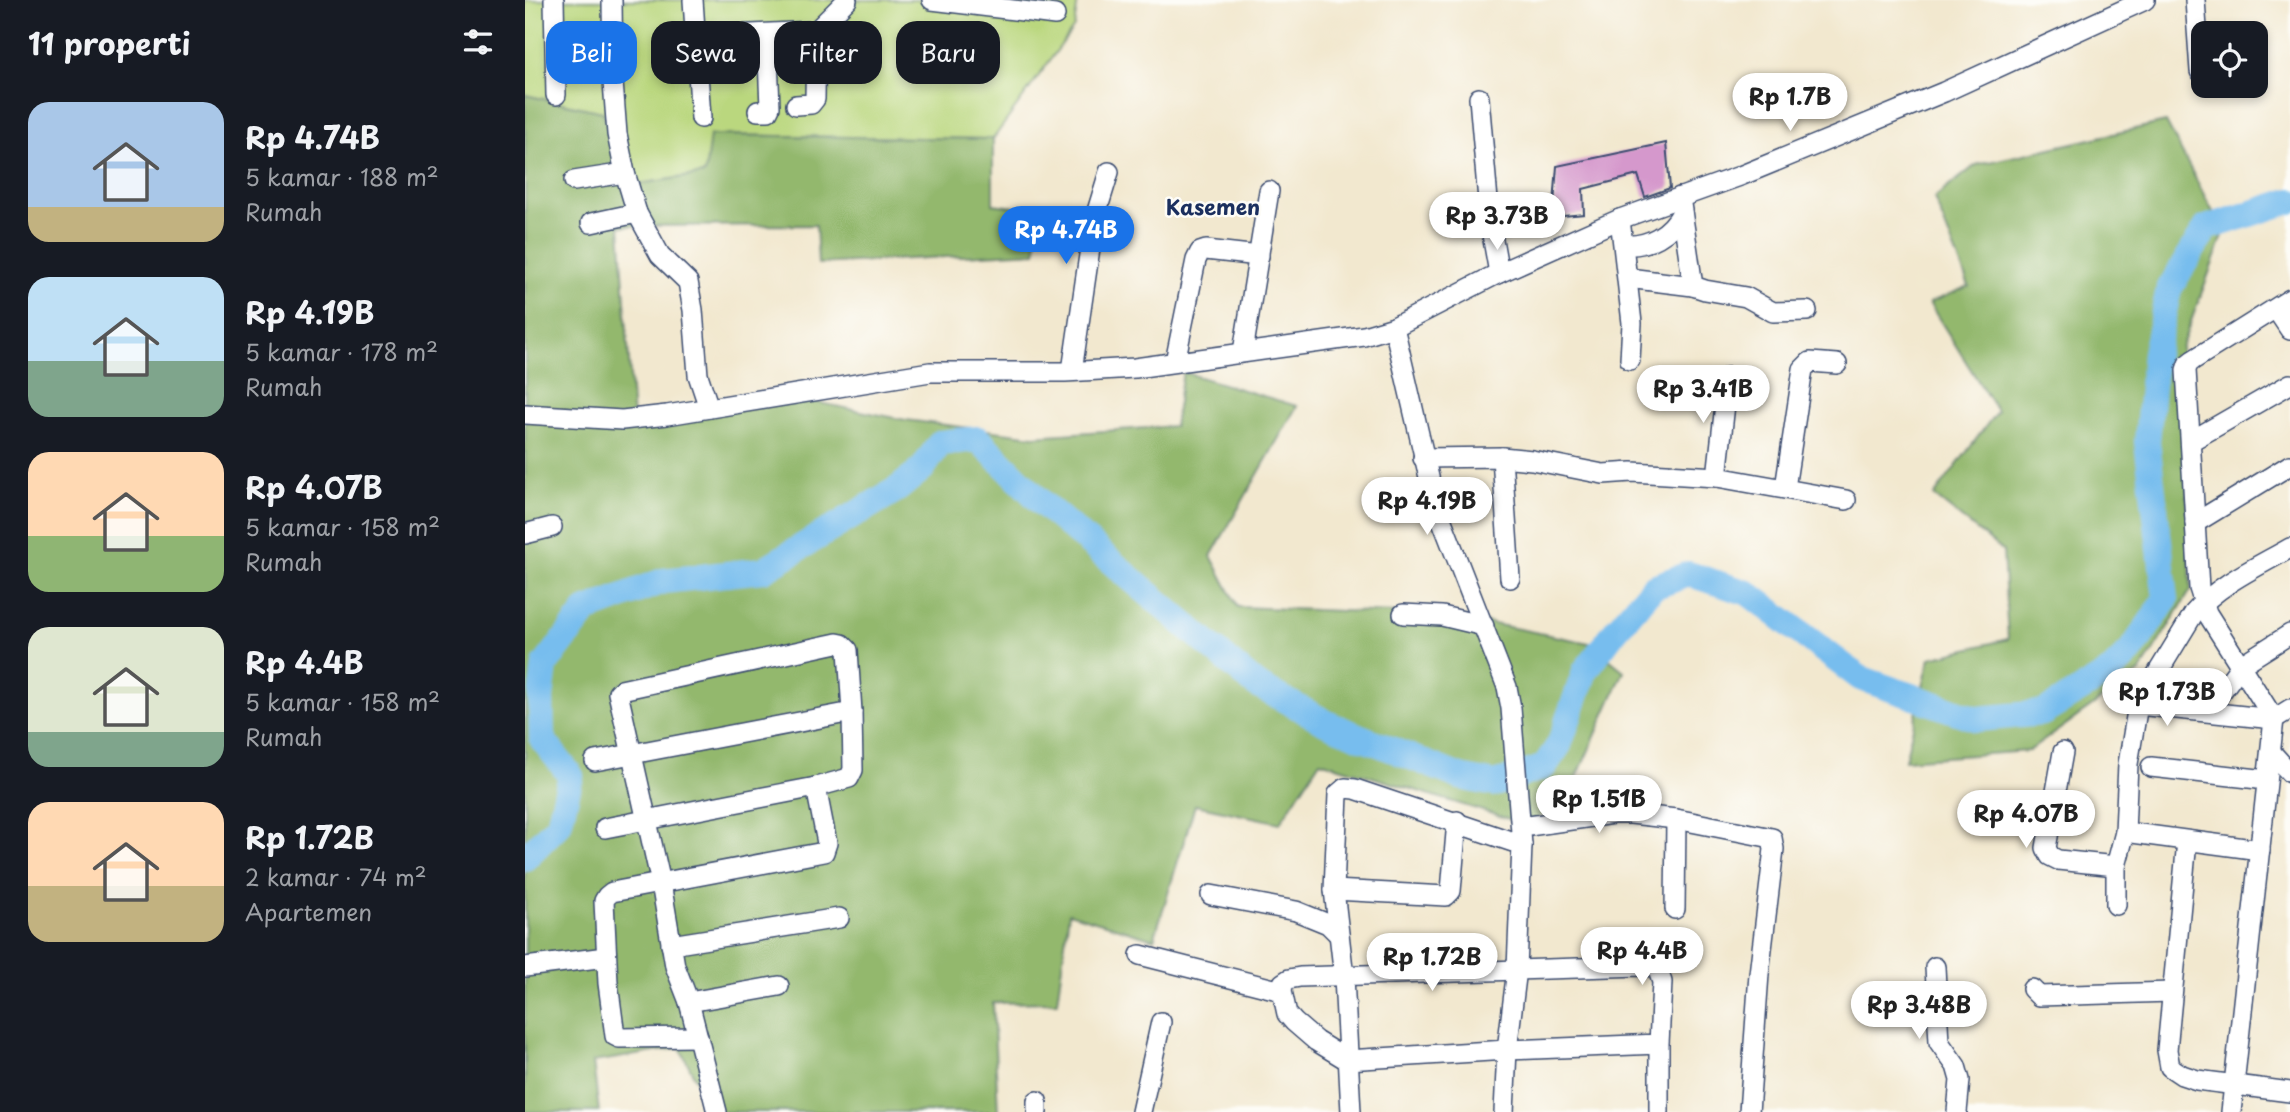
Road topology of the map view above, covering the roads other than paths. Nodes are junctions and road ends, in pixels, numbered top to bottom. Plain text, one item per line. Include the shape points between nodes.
1 (554, 0) edge
2 (612, 0) edge
3 (693, 0) edge
4 (847, 0) edge
5 (932, 0) edge
6 (2144, 0) edge
7 (2195, 0) edge
8 (1055, 15) dead end
9 (694, 21) edge
10 (825, 21) edge
11 (2196, 21) edge
12 (760, 34) edge
13 (767, 34) junction
14 (774, 34) edge
15 (699, 84) edge
16 (815, 84) edge
17 (556, 96) dead end
18 (1479, 99) dead end
19 (796, 105) dead end
20 (758, 111) dead end
21 (701, 118) dead end
22 (1109, 172) dead end
23 (625, 173) junction
24 (574, 181) dead end
25 (1269, 191) dead end
26 (1681, 205) junction
27 (637, 214) junction
28 (1620, 219) junction
29 (591, 223) dead end
30 (1624, 245) junction
31 (1259, 256) junction
32 (1499, 273) junction
33 (1628, 278) junction
34 (1693, 286) junction
35 (2283, 304) edge
36 (1807, 311) dead end
37 (1394, 327) junction
38 (2290, 330) edge
39 (1243, 352) junction
40 (1630, 360) dead end
41 (1175, 362) junction
42 (1837, 364) dead end
43 (1072, 371) junction
44 (1728, 377) dead end
45 (2290, 384) edge
46 (709, 408) junction
47 (525, 414) edge
48 (2191, 441) junction
49 (1502, 457) junction
50 (1423, 458) junction
51 (2290, 465) edge
52 (1717, 477) junction
53 (1785, 488) junction
54 (1846, 500) dead end
55 (2195, 523) junction
56 (552, 527) dead end
57 (525, 534) edge
58 (2290, 548) edge
59 (1510, 578) dead end
60 (2203, 603) junction
61 (1403, 614) dead end
62 (1484, 626) junction
63 (2290, 634) edge
64 (2241, 665) junction
65 (2214, 702) dead end
66 (2138, 705) junction
67 (852, 712) junction
68 (2282, 714) edge
69 (2063, 752) dead end
70 (2271, 752) junction
71 (633, 755) junction
72 (595, 761) dead end
73 (2151, 767) dead end
74 (2290, 773) edge
75 (2267, 780) junction
76 (816, 787) junction
77 (1676, 819) junction
78 (647, 820) junction
79 (1457, 821) junction
80 (605, 828) dead end
81 (1522, 830) junction
82 (2125, 832) junction
83 (2187, 841) junction
84 (2260, 850) junction
85 (2116, 866) junction
86 (661, 883) junction
87 (1334, 890) junction
88 (1211, 895) dead end
89 (2116, 905) dead end
90 (1675, 909) dead end
91 (839, 918) dead end
92 (1339, 935) junction
93 (671, 945) junction
94 (1140, 955) dead end
95 (606, 957) junction
96 (525, 967) edge
97 (1935, 967) dead end
98 (1517, 969) junction
99 (1344, 977) junction
100 (779, 986) dead end
101 (2032, 989) dead end
102 (1282, 991) junction
103 (2172, 992) junction
104 (689, 1002) junction
105 (1161, 1022) dead end
106 (698, 1037) junction
107 (1659, 1044) junction
108 (1507, 1050) junction
109 (1347, 1060) junction
110 (2235, 1084) junction
111 (2290, 1092) edge
112 (717, 1112) edge
113 (1141, 1112) edge
114 (1352, 1112) edge
115 (1504, 1112) edge
116 (1659, 1112) edge
117 (1749, 1112) edge
118 (1957, 1112) edge
119 (2231, 1112) edge

1 - 17 street
2 - 23 street via 613,82
3 - 9 street
4 - 10 street
5 - 8 street
6 - 26 street
7 - 11 street
12 - 13 street
13 - 14 street
13 - 20 street via 771,107
15 - 21 street
16 - 19 street via 811,104
18 - 32 street via 1488,210
22 - 43 street via 1094,221
23 - 24 street
23 - 27 street
25 - 31 street
26 - 28 street
26 - 30 street via 1677,222 1655,240
26 - 34 street
27 - 29 street
27 - 46 street via 660,255 688,282 698,375
28 - 30 street
28 - 32 street
30 - 33 street
31 - 39 street
31 - 41 street via 1200,252
32 - 37 street
33 - 34 street
33 - 40 street
34 - 36 street via 1746,296 1773,312
35 - 38 street
35 - 48 street via 2188,364
37 - 39 street via 1364,336
37 - 50 street
39 - 41 street
41 - 43 street
42 - 53 street via 1809,362 1803,369
43 - 46 street via 930,372
44 - 52 street
45 - 48 street
46 - 47 street via 622,420
48 - 55 street
49 - 50 street
49 - 52 street via 1603,474
49 - 59 street
50 - 62 street via 1435,503
51 - 55 street
52 - 53 street
53 - 54 street
55 - 60 street
56 - 57 street
58 - 60 street
60 - 64 street
60 - 66 street
61 - 62 street via 1443,616
62 - 81 street via 1507,687
63 - 64 street
64 - 65 street
64 - 68 street
66 - 68 street
66 - 82 street via 2128,764
67 - 71 street
67 - 71 street via 848,650 842,644 830,644 619,691
67 - 76 street via 851,776
68 - 70 street
69 - 85 street via 2046,848 2057,860
70 - 74 street
70 - 75 street
71 - 72 street
71 - 78 street
73 - 75 street
75 - 84 street
76 - 78 street
76 - 86 street via 827,847 824,852
77 - 81 street via 1613,814
77 - 90 street
77 - 117 street via 1766,836 1774,843
78 - 80 street
78 - 86 street
79 - 81 street
79 - 87 street via 1451,891 1446,896
79 - 87 street via 1345,789 1338,794
81 - 98 street
82 - 83 street
82 - 85 street
83 - 84 street
83 - 103 street
84 - 110 street
85 - 89 street
86 - 93 street
86 - 95 street via 607,896
87 - 92 street
88 - 92 street via 1296,911 1328,924
91 - 93 street
92 - 99 street
93 - 104 street
94 - 102 street
95 - 96 street
95 - 106 street via 615,1035
97 - 118 street via 1939,1041 1960,1080
98 - 99 street
98 - 107 street via 1657,967 1662,982
98 - 108 street
99 - 102 street via 1289,979
99 - 109 street
100 - 104 street
101 - 103 street via 2039,996
102 - 109 street via 1287,1014 1294,1022
103 - 110 street via 2170,1067 2197,1080
104 - 106 street
105 - 113 street
106 - 112 street
107 - 108 street
107 - 116 street
108 - 109 street
108 - 115 street
109 - 114 street
110 - 111 street
110 - 119 street

